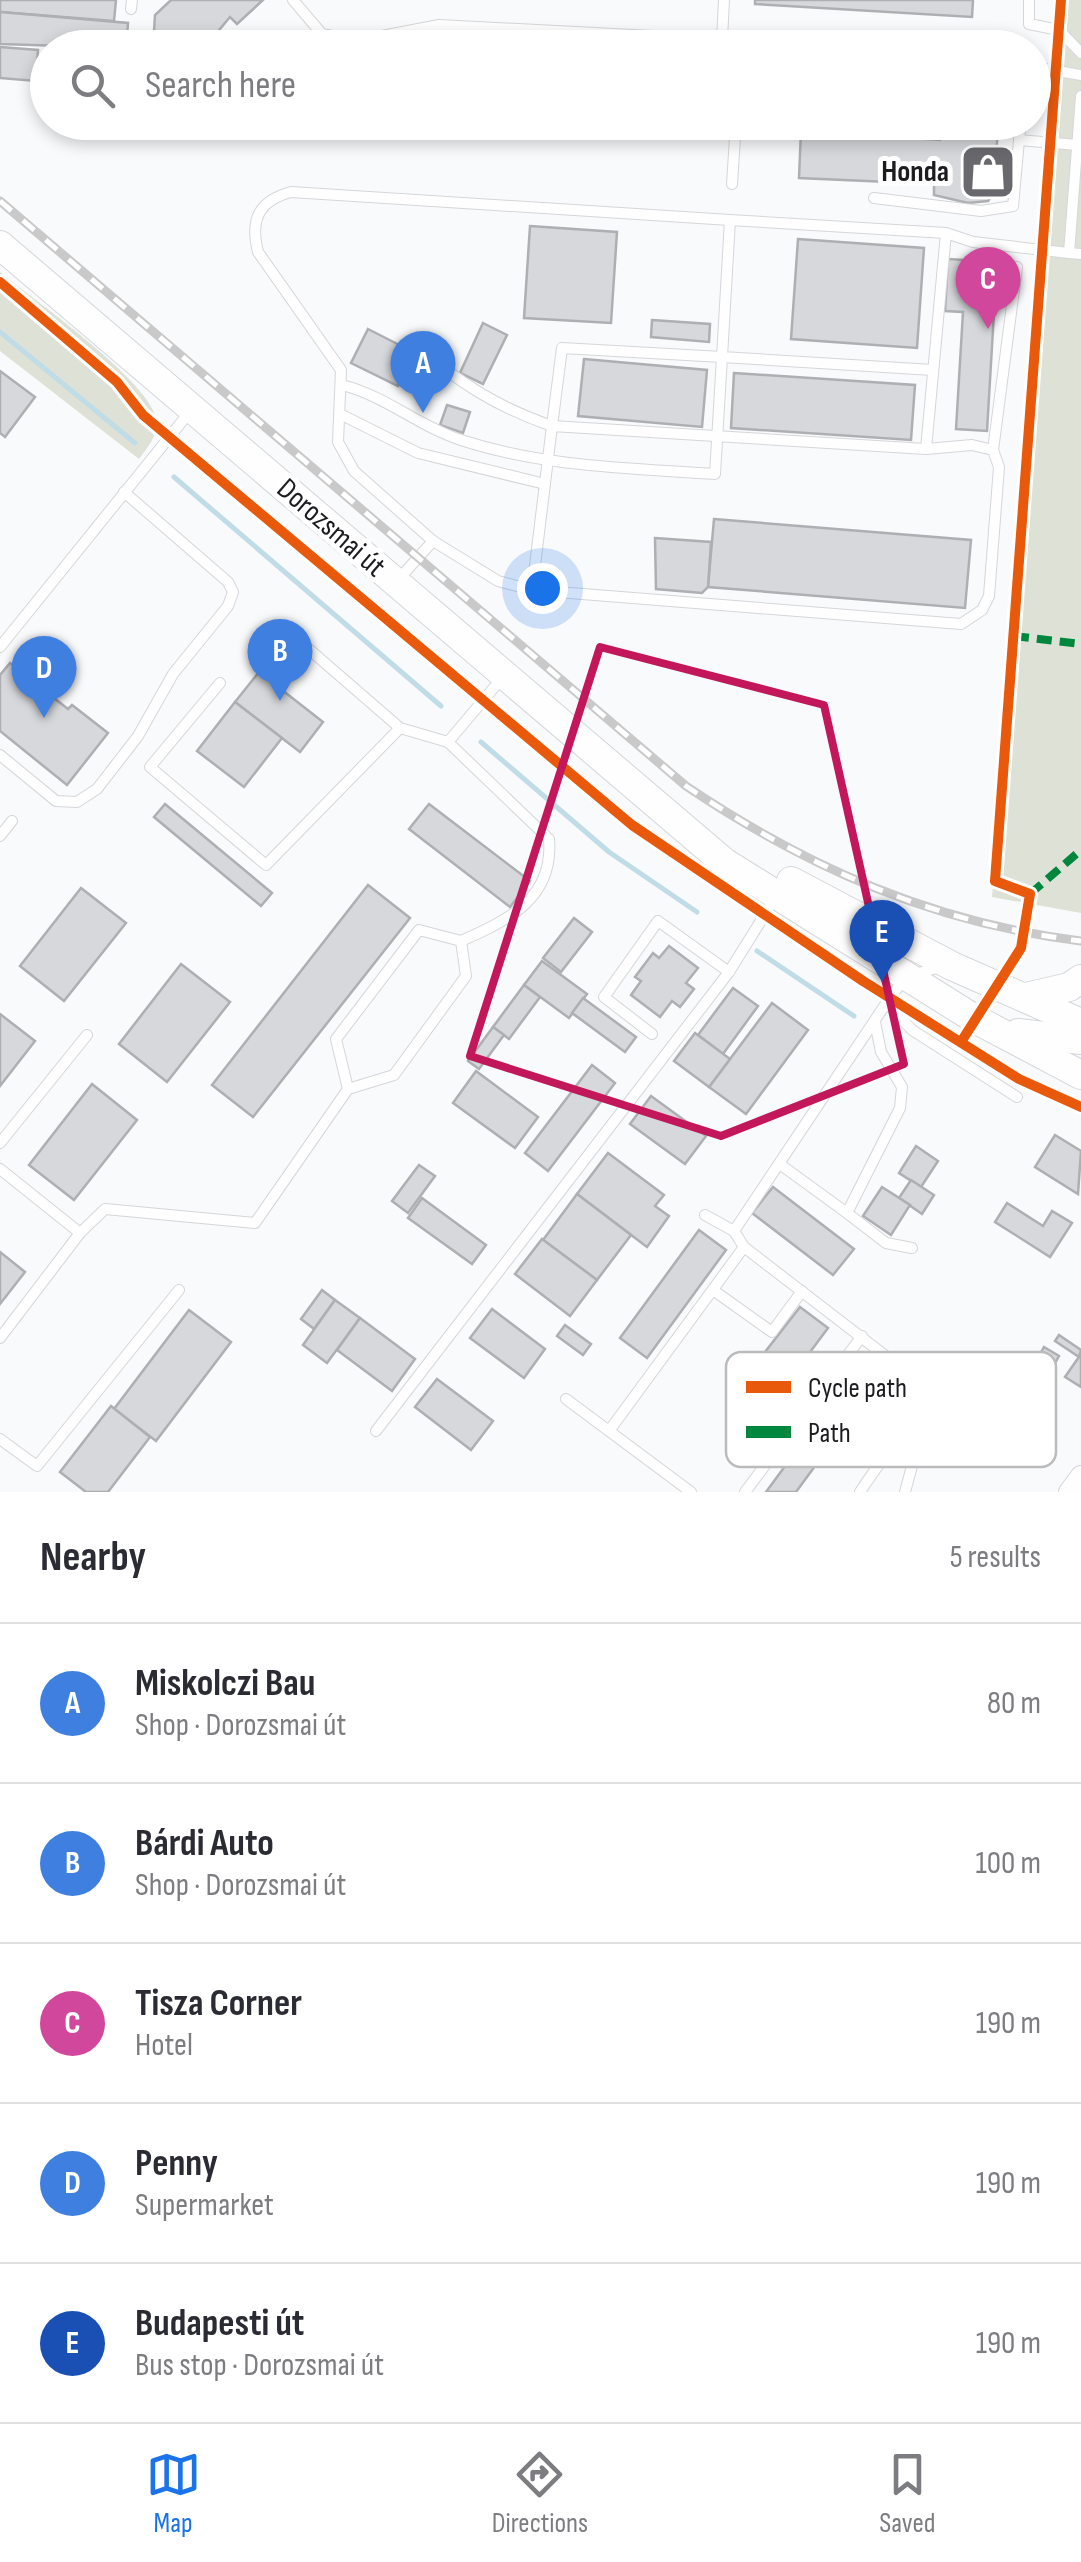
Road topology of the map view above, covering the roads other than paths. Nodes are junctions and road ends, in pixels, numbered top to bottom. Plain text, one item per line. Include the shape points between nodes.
1 (293, 0) edge
2 (724, 0) edge
3 (1029, 0) edge
4 (319, 30) edge
5 (411, 30) edge
6 (540, 30) edge
7 (722, 30) edge
8 (1081, 52) edge
9 (1051, 70) edge
10 (1081, 75) edge
11 (1081, 96) edge
12 (735, 140) edge
13 (1020, 140) joint
14 (1077, 145) junction
15 (732, 184) dead end
16 (874, 198) dead end
17 (730, 220) junction
18 (946, 233) junction
19 (0, 245) edge
20 (1075, 253) edge
21 (1017, 267) dead end
22 (414, 342) dead end
23 (722, 357) junction
24 (933, 370) junction
25 (342, 385) junction
26 (192, 408) junction
27 (340, 414) junction
28 (552, 426) junction
29 (717, 438) junction
30 (926, 449) junction
31 (992, 450) junction
32 (547, 463) junction
33 (545, 484) junction
34 (124, 492) junction
35 (433, 541) junction
36 (395, 584) junction
37 (532, 590) junction
38 (303, 644) dead end
39 (0, 646) edge
40 (503, 678) junction
41 (220, 683) dead end
42 (400, 728) junction
43 (448, 742) junction
44 (0, 755) edge
45 (662, 812) junction
46 (12, 821) dead end
47 (0, 836) edge
48 (778, 894) junction
49 (461, 941) junction
50 (952, 966) junction
51 (729, 972) junction
52 (907, 976) junction
53 (1081, 979) edge
54 (1026, 997) junction
55 (887, 1003) junction
56 (875, 1022) junction
57 (1081, 1023) edge
58 (996, 1030) junction
59 (652, 1034) dead end
60 (87, 1035) dead end
61 (1081, 1040) edge
62 (1081, 1075) edge
63 (348, 1089) junction
64 (1017, 1097) dead end
65 (0, 1143) edge
66 (781, 1165) junction
67 (0, 1168) edge
68 (847, 1213) junction
69 (705, 1216) dead end
70 (734, 1231) junction
71 (80, 1233) junction
72 (744, 1247) junction
73 (912, 1248) dead end
74 (179, 1290) dead end
75 (713, 1290) junction
76 (802, 1291) junction
77 (862, 1336) junction
78 (0, 1338) edge
79 (850, 1352) edge
80 (882, 1352) edge
81 (566, 1400) dead end
82 (376, 1430) dead end
83 (609, 1431) junction
84 (0, 1439) edge
85 (765, 1467) edge
86 (875, 1467) edge
87 (912, 1467) edge
88 (1081, 1476) edge
89 (691, 1492) edge
90 (746, 1492) edge
91 (860, 1492) edge
92 (905, 1492) edge
93 (1069, 1492) edge

1 - 4 lane
2 - 7 lane
3 - 8 lane via 1029,24 1058,30
5 - 6 lane
9 - 10 lane
11 - 14 lane
12 - 15 lane
13 - 14 lane
13 - 16 lane via 1012,206 981,211
14 - 20 lane
17 - 18 lane
17 - 23 lane
17 - 25 lane via 291,192 272,198 259,209 253,229 258,252 341,370
18 - 20 lane
18 - 24 lane
19 - 26 main road, Dorozsmai út
21 - 31 lane
22 - 28 lane via 456,381
23 - 24 lane
23 - 28 lane via 562,348
23 - 29 lane
24 - 30 lane
25 - 27 lane
25 - 32 lane via 373,392 458,439
26 - 34 lane
26 - 36 main road, Dorozsmai út
27 - 33 lane via 418,453
27 - 35 lane via 338,442 354,472
28 - 29 lane
28 - 32 lane
29 - 30 lane
29 - 32 lane via 715,474
30 - 31 lane
31 - 37 lane via 999,467 988,596 982,610 961,624
32 - 33 lane
33 - 37 lane
34 - 39 lane
34 - 44 lane via 228,582 228,606 97,789 77,802 56,802
35 - 36 lane
35 - 37 lane via 498,581
36 - 40 main road, Dorozsmai út
38 - 42 lane
40 - 43 lane
40 - 45 main road, Dorozsmai út
41 - 42 lane via 150,767 266,865
42 - 43 lane
43 - 49 lane via 549,839 551,858 540,890 513,918
45 - 48 main road, Dorozsmai út via 724,862
45 - 50 main road, Dorozsmai út
46 - 47 lane
48 - 51 lane
48 - 52 main road, Dorozsmai út
49 - 63 lane via 466,976 394,1074
49 - 63 lane via 419,930 336,1039
50 - 52 lane
50 - 54 main road, Dorozsmai út
51 - 59 lane via 658,921 604,997
51 - 82 lane
52 - 55 lane
52 - 58 main road, Dorozsmai út
53 - 54 main road
54 - 57 main road, Dorozsmai út
55 - 56 lane
55 - 64 lane via 912,1030
56 - 66 lane
56 - 68 lane via 881,1052 902,1087 900,1108
58 - 61 main road
58 - 62 main road, Dorozsmai út
60 - 65 lane
63 - 71 lane via 255,1223 105,1209
66 - 68 lane
66 - 70 lane
67 - 71 lane
68 - 73 lane via 886,1243
69 - 70 lane
70 - 72 lane
71 - 78 lane
72 - 75 lane
72 - 76 lane
74 - 84 lane via 38,1466
75 - 76 lane via 772,1332
75 - 83 lane
76 - 77 lane
77 - 79 lane
77 - 80 lane
81 - 83 lane
83 - 89 lane
85 - 90 lane
86 - 91 lane
87 - 92 lane
88 - 93 street

